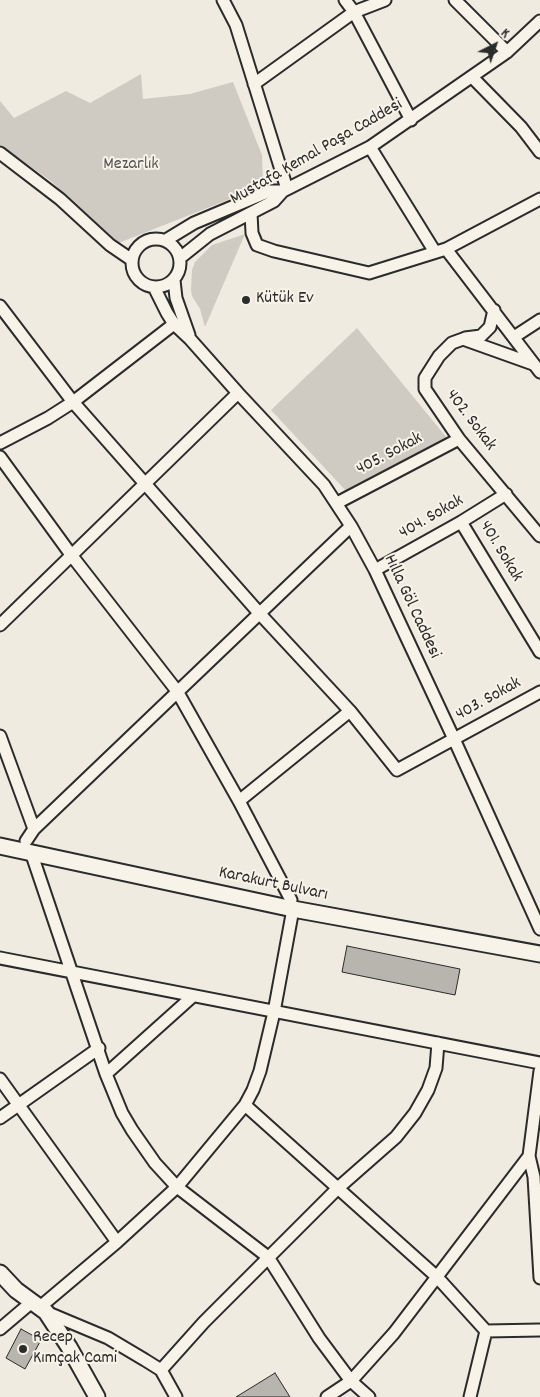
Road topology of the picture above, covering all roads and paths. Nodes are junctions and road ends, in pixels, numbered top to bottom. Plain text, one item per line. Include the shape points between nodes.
1 (223, 0) edge
2 (344, 0) edge
3 (385, 0) edge
4 (455, 0) edge
5 (354, 12) junction
6 (540, 21) edge
7 (507, 52) junction
8 (472, 77) junction
9 (254, 84) junction
10 (411, 120) junction
11 (370, 147) junction
12 (540, 152) edge
13 (0, 153) edge
14 (285, 190) junction
15 (540, 199) edge
16 (250, 213) junction
17 (166, 240) junction
18 (441, 251) junction
19 (180, 258) junction
20 (132, 260) junction
21 (174, 280) junction
22 (154, 287) junction
23 (0, 306) edge
24 (494, 310) junction
25 (540, 320) edge
26 (174, 324) junction
27 (514, 337) junction
28 (190, 338) junction
29 (462, 339) junction
30 (537, 368) edge
31 (238, 393) junction
32 (73, 402) junction
33 (459, 439) junction
34 (0, 443) edge
35 (0, 458) edge
36 (146, 484) junction
37 (506, 494) junction
38 (337, 502) junction
39 (461, 522) junction
40 (351, 526) junction
41 (540, 536) edge
42 (72, 556) junction
43 (375, 570) junction
44 (260, 614) junction
45 (0, 625) edge
46 (540, 652) edge
47 (176, 691) junction
48 (540, 692) edge
49 (350, 711) junction
50 (0, 736) edge
51 (454, 739) junction
52 (239, 801) junction
53 (0, 836) edge
54 (30, 841) junction
55 (0, 846) edge
56 (292, 905) junction
57 (540, 929) edge
58 (540, 944) edge
59 (540, 954) edge
60 (0, 958) edge
61 (72, 973) junction
62 (193, 996) junction
63 (274, 1012) junction
64 (438, 1043) junction
65 (99, 1048) junction
66 (540, 1063) edge
67 (540, 1071) edge
68 (106, 1074) junction
69 (0, 1080) edge
70 (19, 1105) junction
71 (245, 1105) junction
72 (0, 1118) edge
73 (529, 1156) junction
74 (537, 1178) edge
75 (177, 1187) junction
76 (338, 1188) junction
77 (117, 1242) junction
78 (268, 1257) junction
79 (0, 1273) edge
80 (540, 1275) edge
81 (437, 1277) junction
82 (40, 1307) junction
83 (0, 1329) edge
84 (540, 1330) edge
85 (486, 1331) junction
86 (161, 1370) junction
87 (351, 1381) junction
88 (97, 1397) edge
89 (176, 1397) edge
90 (327, 1397) edge
91 (354, 1397) edge
92 (369, 1397) edge
93 (470, 1397) edge

1 - 9 street via 236,25
2 - 5 street
3 - 5 street
4 - 7 street
5 - 9 street
5 - 10 street
6 - 7 street, Mustafa Kemal Paşa Caddesi
7 - 8 street, Mustafa Kemal Paşa Caddesi
8 - 10 street, Mustafa Kemal Paşa Caddesi
8 - 12 street via 521,127
9 - 14 street
10 - 11 street, Mustafa Kemal Paşa Caddesi
11 - 14 street, Mustafa Kemal Paşa Caddesi
11 - 18 street
13 - 20 street
14 - 16 street, Mustafa Kemal Paşa Caddesi via 274,201
14 - 17 street via 270,190 187,226
15 - 18 street
16 - 18 street via 252,234 257,245 369,273
16 - 19 street, Mustafa Kemal Paşa Caddesi via 210,234
17 - 19 street via 175,247
17 - 20 street via 144,242 138,246
18 - 24 street
19 - 21 street via 181,266
20 - 22 street via 132,268 140,281
21 - 22 street via 162,287
21 - 28 street via 176,298
22 - 26 street
23 - 32 street
24 - 27 street
24 - 29 street via 490,327 481,336
25 - 27 street
26 - 28 street
26 - 32 street
27 - 30 street
28 - 31 street, Hılla Göl Caddesi
29 - 30 street
29 - 33 street, 402. Sokak via 452,343 439,356 425,378 424,389
31 - 36 street
31 - 38 street, Hılla Göl Caddesi
32 - 34 street
32 - 36 street
33 - 37 street, 402. Sokak
33 - 38 street, 405. Sokak
35 - 42 street
36 - 42 street
36 - 44 street
37 - 39 street, 404. Sokak
37 - 41 street, 402. Sokak
38 - 40 street, Hılla Göl Caddesi
39 - 43 street, 404. Sokak
39 - 46 street, 401. Sokak
40 - 43 street, Hılla Göl Caddesi
40 - 44 street
42 - 45 street
42 - 47 street
43 - 51 street, Hılla Göl Caddesi
44 - 47 street
44 - 49 street
47 - 52 street
47 - 54 street
48 - 51 street, 403. Sokak
49 - 51 street, 403. Sokak via 397,770
49 - 52 street
50 - 54 street
51 - 57 street, Hılla Göl Caddesi
52 - 56 street
53 - 54 main road, Karakurt Bulvarı
54 - 55 main road, Karakurt Bulvarı
54 - 56 main road, Karakurt Bulvarı
54 - 61 street
56 - 58 main road, Karakurt Bulvarı
56 - 59 main road, Karakurt Bulvarı
56 - 63 street
60 - 61 street
61 - 62 street
61 - 65 street
62 - 63 street
62 - 68 street
63 - 64 street
63 - 71 street via 260,1071
64 - 66 street
64 - 76 street via 436,1068 415,1113 396,1137
65 - 68 street
65 - 70 street
67 - 73 street
68 - 75 street via 122,1113 143,1148
69 - 70 street
70 - 72 street
70 - 77 street
71 - 75 street
71 - 76 street
73 - 74 street
73 - 81 street
74 - 80 street
75 - 77 street
75 - 78 street
76 - 78 street
76 - 81 street
77 - 82 street
78 - 86 street
78 - 87 street via 319,1338
79 - 82 main road via 16,1290
81 - 85 street
81 - 87 street via 394,1333
82 - 83 street
82 - 86 street via 108,1338
82 - 88 main road via 69,1347
84 - 85 street
85 - 93 street
86 - 89 street
87 - 90 street
87 - 91 street
87 - 92 street

